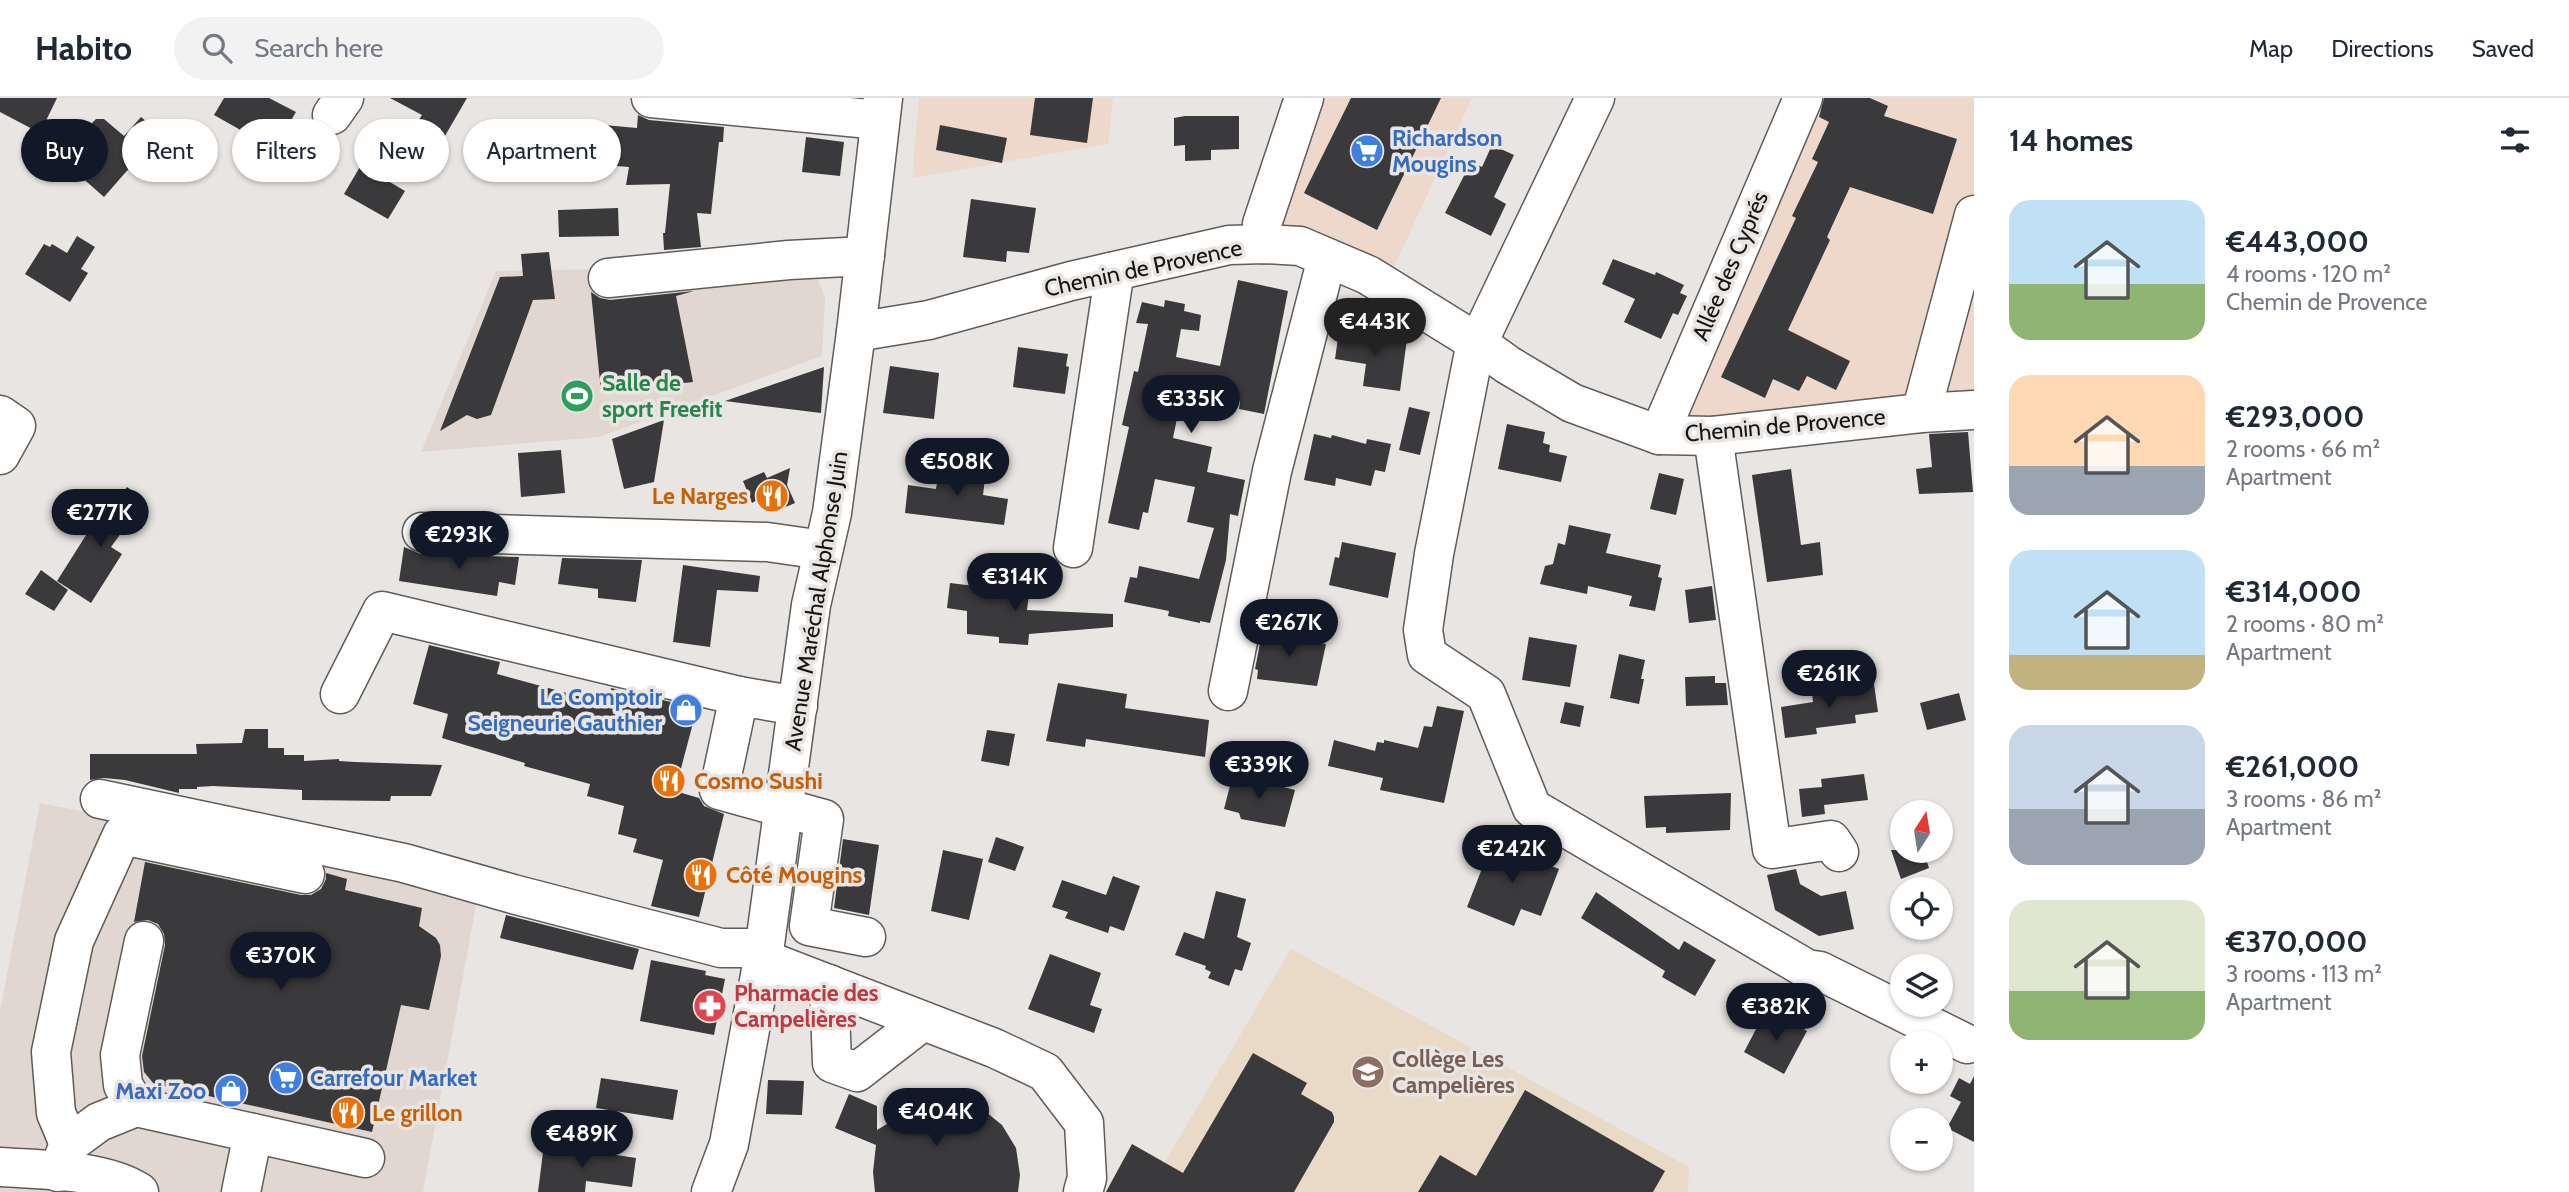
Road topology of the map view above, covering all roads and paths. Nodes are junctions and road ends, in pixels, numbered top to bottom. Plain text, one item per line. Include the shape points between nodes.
1 (651, 98) edge
2 (1304, 98) edge
3 (1595, 98) edge
4 (1803, 98) edge
5 (882, 109) edge
6 (1974, 215) edge
7 (1265, 244) junction
8 (865, 256) junction
9 (1327, 258) junction
10 (1110, 272) junction
11 (608, 278) dead end
12 (856, 332) junction
13 (1476, 342) junction
14 (1974, 410) edge
15 (1921, 413) junction
16 (0, 415) edge
17 (1659, 435) junction
18 (1713, 436) junction
19 (0, 455) edge
20 (422, 532) dead end
21 (1073, 548) dead end
22 (823, 550) junction
23 (1227, 691) dead end
24 (340, 694) dead end
25 (739, 696) junction
26 (798, 706) junction
27 (100, 799) dead end
28 (784, 808) junction
29 (1839, 852) dead end
30 (305, 874) dead end
31 (866, 937) dead end
32 (144, 941) dead end
33 (764, 954) junction
34 (829, 984) junction
35 (923, 1021) junction
36 (1967, 1044) dead end
37 (136, 1107) junction
38 (253, 1133) junction
39 (729, 1144) junction
40 (63, 1158) junction
41 (365, 1158) dead end
42 (0, 1167) edge
43 (139, 1192) edge
44 (241, 1192) edge
45 (710, 1192) edge
46 (730, 1192) edge
47 (1083, 1192) edge

1 - 5 street
2 - 7 street via 1262,224
3 - 13 street
4 - 17 street, Allée des Cyprés
5 - 8 street, Avenue Maréchal Alphonse Juin
6 - 15 street
7 - 9 street, Chemin de Provence via 1300,246
7 - 10 street, Chemin de Provence via 1229,245
8 - 11 street
8 - 12 street, Avenue Maréchal Alphonse Juin
9 - 13 street, Chemin de Provence via 1368,275
9 - 23 street via 1272,471
10 - 12 street, Chemin de Provence via 929,320
10 - 21 street via 1113,283
12 - 22 street, Avenue Maréchal Alphonse Juin
13 - 17 street, Chemin de Provence via 1572,403
13 - 36 street via 1423,630 1427,655 1486,694 1532,808 1807,969 1820,971
14 - 15 street, Chemin de Provence
15 - 18 street, Chemin de Provence
16 - 19 street via 16,426
17 - 18 street, Chemin de Provence
18 - 29 street via 1772,849 1831,840
20 - 22 street via 767,542
22 - 26 street, Avenue Maréchal Alphonse Juin
24 - 25 street via 382,611
25 - 26 street
25 - 28 street via 719,790
26 - 28 street, Avenue Maréchal Alphonse Juin
27 - 33 street via 404,863 721,948
28 - 31 street via 824,819 809,926
28 - 33 street, Avenue Maréchal Alphonse Juin
30 - 40 street via 122,835 74,941 51,1052
32 - 37 street via 120,1055 122,1085
33 - 34 street
33 - 39 street, Avenue Maréchal Alphonse Juin
34 - 35 street
34 - 35 street via 832,1063 857,1072
35 - 47 street via 1045,1072 1084,1123 1087,1178
37 - 38 street
37 - 40 street via 99,1122
38 - 41 street
38 - 44 street
39 - 45 street
39 - 46 street
40 - 42 street
40 - 43 street

